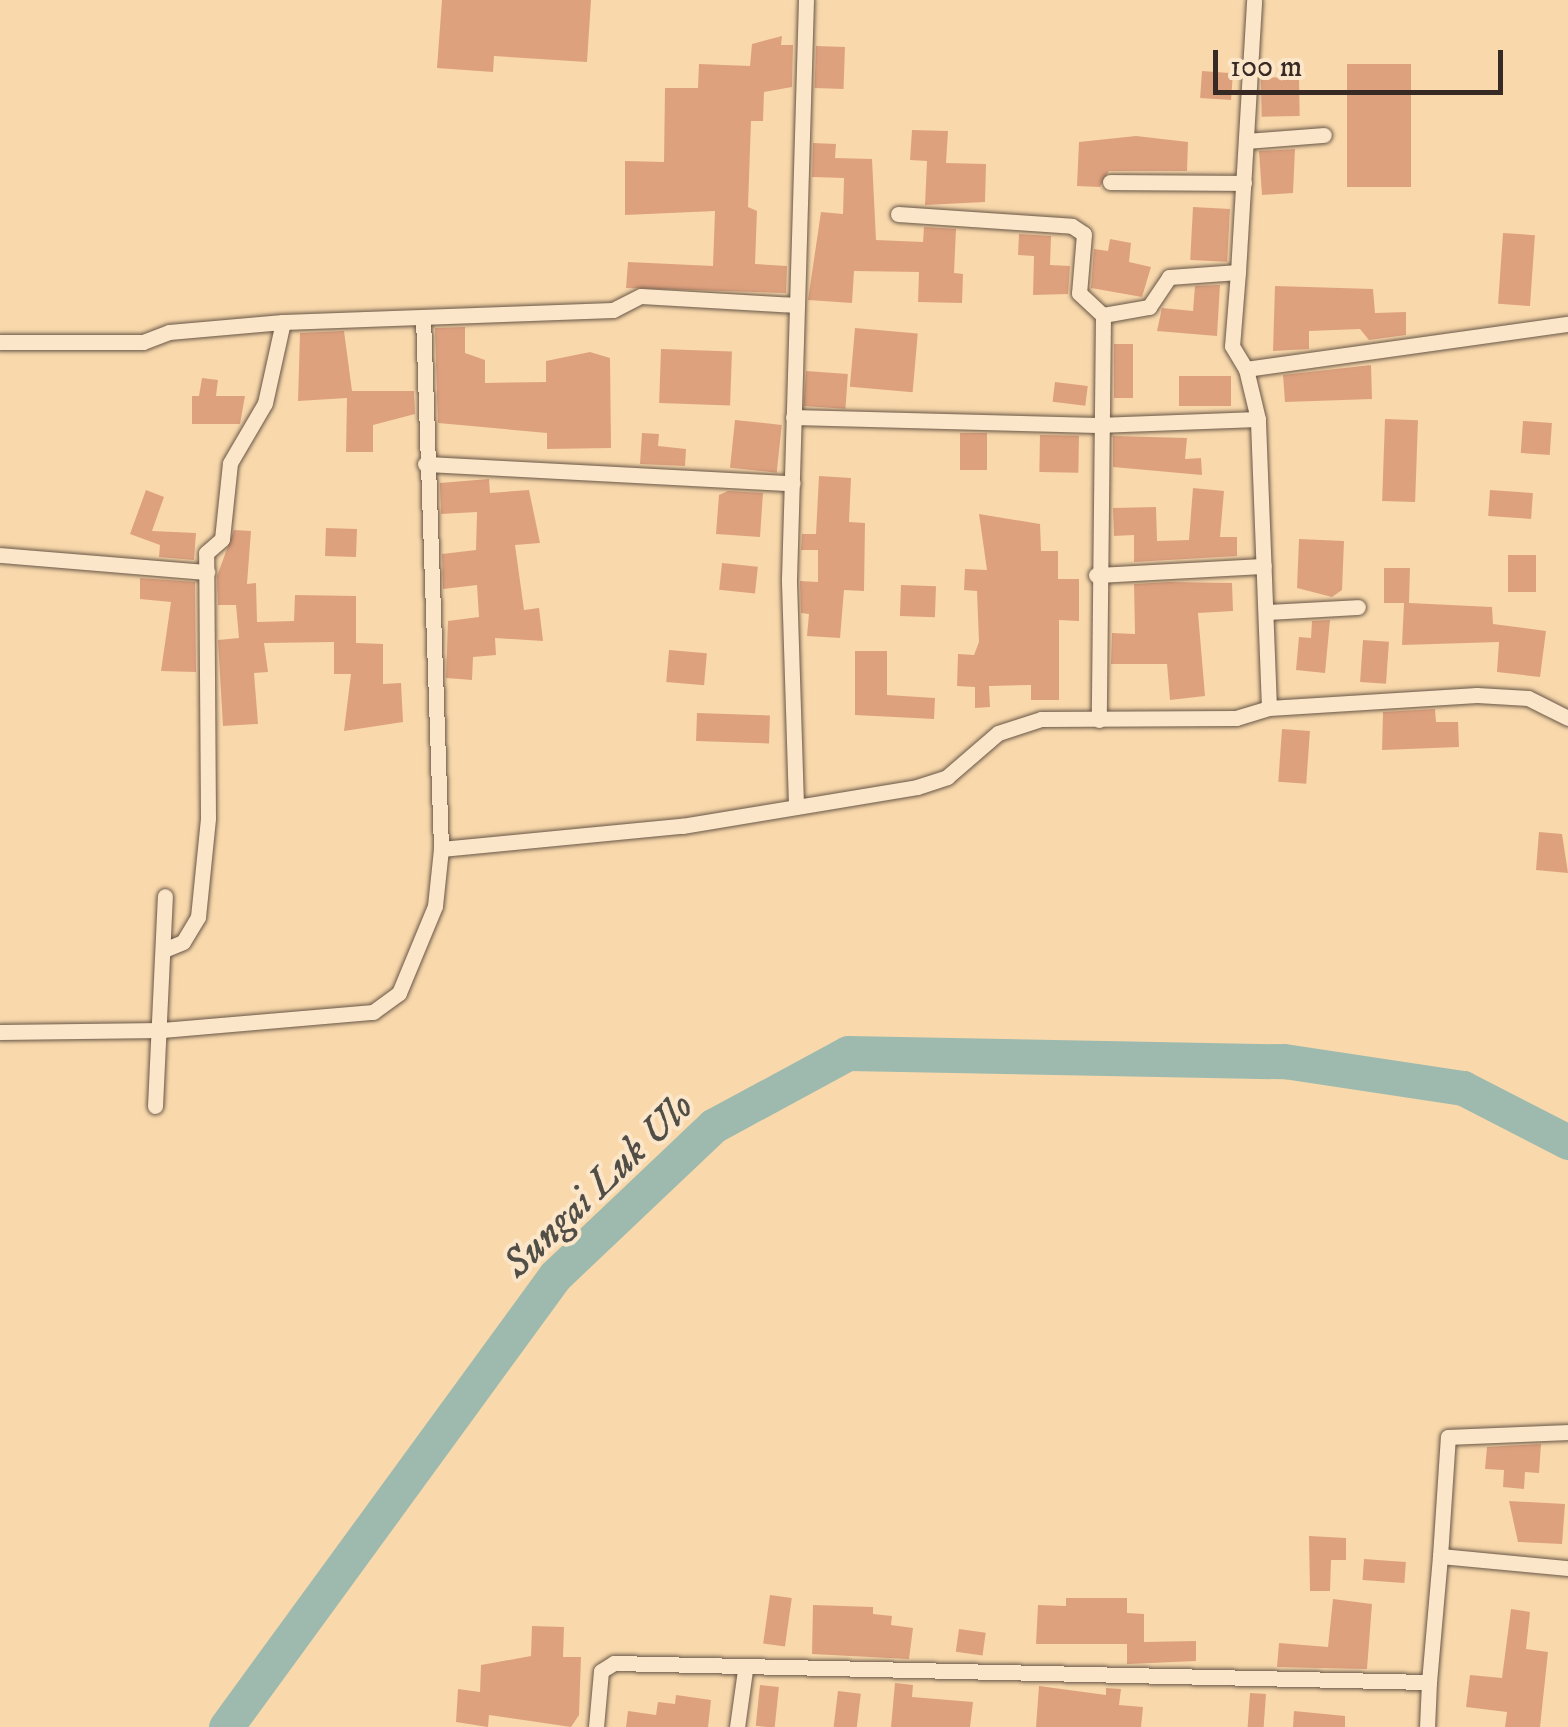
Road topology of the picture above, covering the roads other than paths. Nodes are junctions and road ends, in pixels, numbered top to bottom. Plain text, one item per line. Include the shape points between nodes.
1 (806, 0) edge
2 (1254, 0) edge
3 (1324, 135) dead end
4 (1247, 141) junction
5 (1110, 182) dead end
6 (1244, 183) junction
7 (898, 214) dead end
8 (1238, 272) junction
9 (798, 305) junction
10 (423, 317) junction
11 (282, 322) junction
12 (1568, 324) edge
13 (1102, 329) junction
14 (0, 342) edge
15 (1246, 369) junction
16 (793, 417) junction
17 (1258, 419) junction
18 (1097, 425) junction
19 (425, 464) junction
20 (793, 483) junction
21 (0, 555) edge
22 (1264, 566) junction
23 (206, 572) junction
24 (1096, 575) junction
25 (1358, 607) dead end
26 (1266, 612) junction
27 (1268, 708) junction
28 (1568, 717) edge
29 (1098, 720) junction
30 (796, 804) junction
31 (441, 849) junction
32 (165, 896) dead end
33 (166, 948) junction
34 (162, 1030) junction
35 (0, 1032) edge
36 (156, 1106) dead end
37 (1568, 1432) edge
38 (1440, 1556) junction
39 (1568, 1568) edge
40 (745, 1670) junction
41 (1429, 1682) junction
42 (596, 1727) edge
43 (738, 1727) edge
44 (1427, 1727) edge

1 - 9 street
2 - 4 street
3 - 4 street
4 - 6 street
5 - 6 street
6 - 8 street
7 - 13 street via 1080,230 1086,241 1079,293
8 - 13 street via 1169,277 1149,307
8 - 15 street via 1232,346
9 - 10 street via 641,296 614,310
9 - 16 street
10 - 11 street
10 - 19 street
11 - 14 street via 170,332 143,342
11 - 23 street via 265,403 230,463 222,538 206,553
12 - 15 street
13 - 18 street
15 - 17 street
16 - 18 street
16 - 20 street
17 - 18 street
17 - 22 street
18 - 24 street
19 - 20 street
19 - 31 street
20 - 30 street
21 - 23 street
22 - 24 street
22 - 26 street
23 - 33 street via 208,799 198,917 183,942
24 - 29 street
25 - 26 street
26 - 27 street
27 - 28 street via 1499,696 1528,698
27 - 29 street via 1236,718
29 - 30 street via 1040,720 998,734 947,777
30 - 31 street via 682,826
31 - 34 street via 436,906 390,1003 373,1012
32 - 33 street
33 - 34 street
34 - 35 street
34 - 36 street
37 - 38 street via 1448,1437
38 - 39 street
38 - 41 street
40 - 41 street
40 - 42 street via 606,1664
40 - 43 street
41 - 44 street

